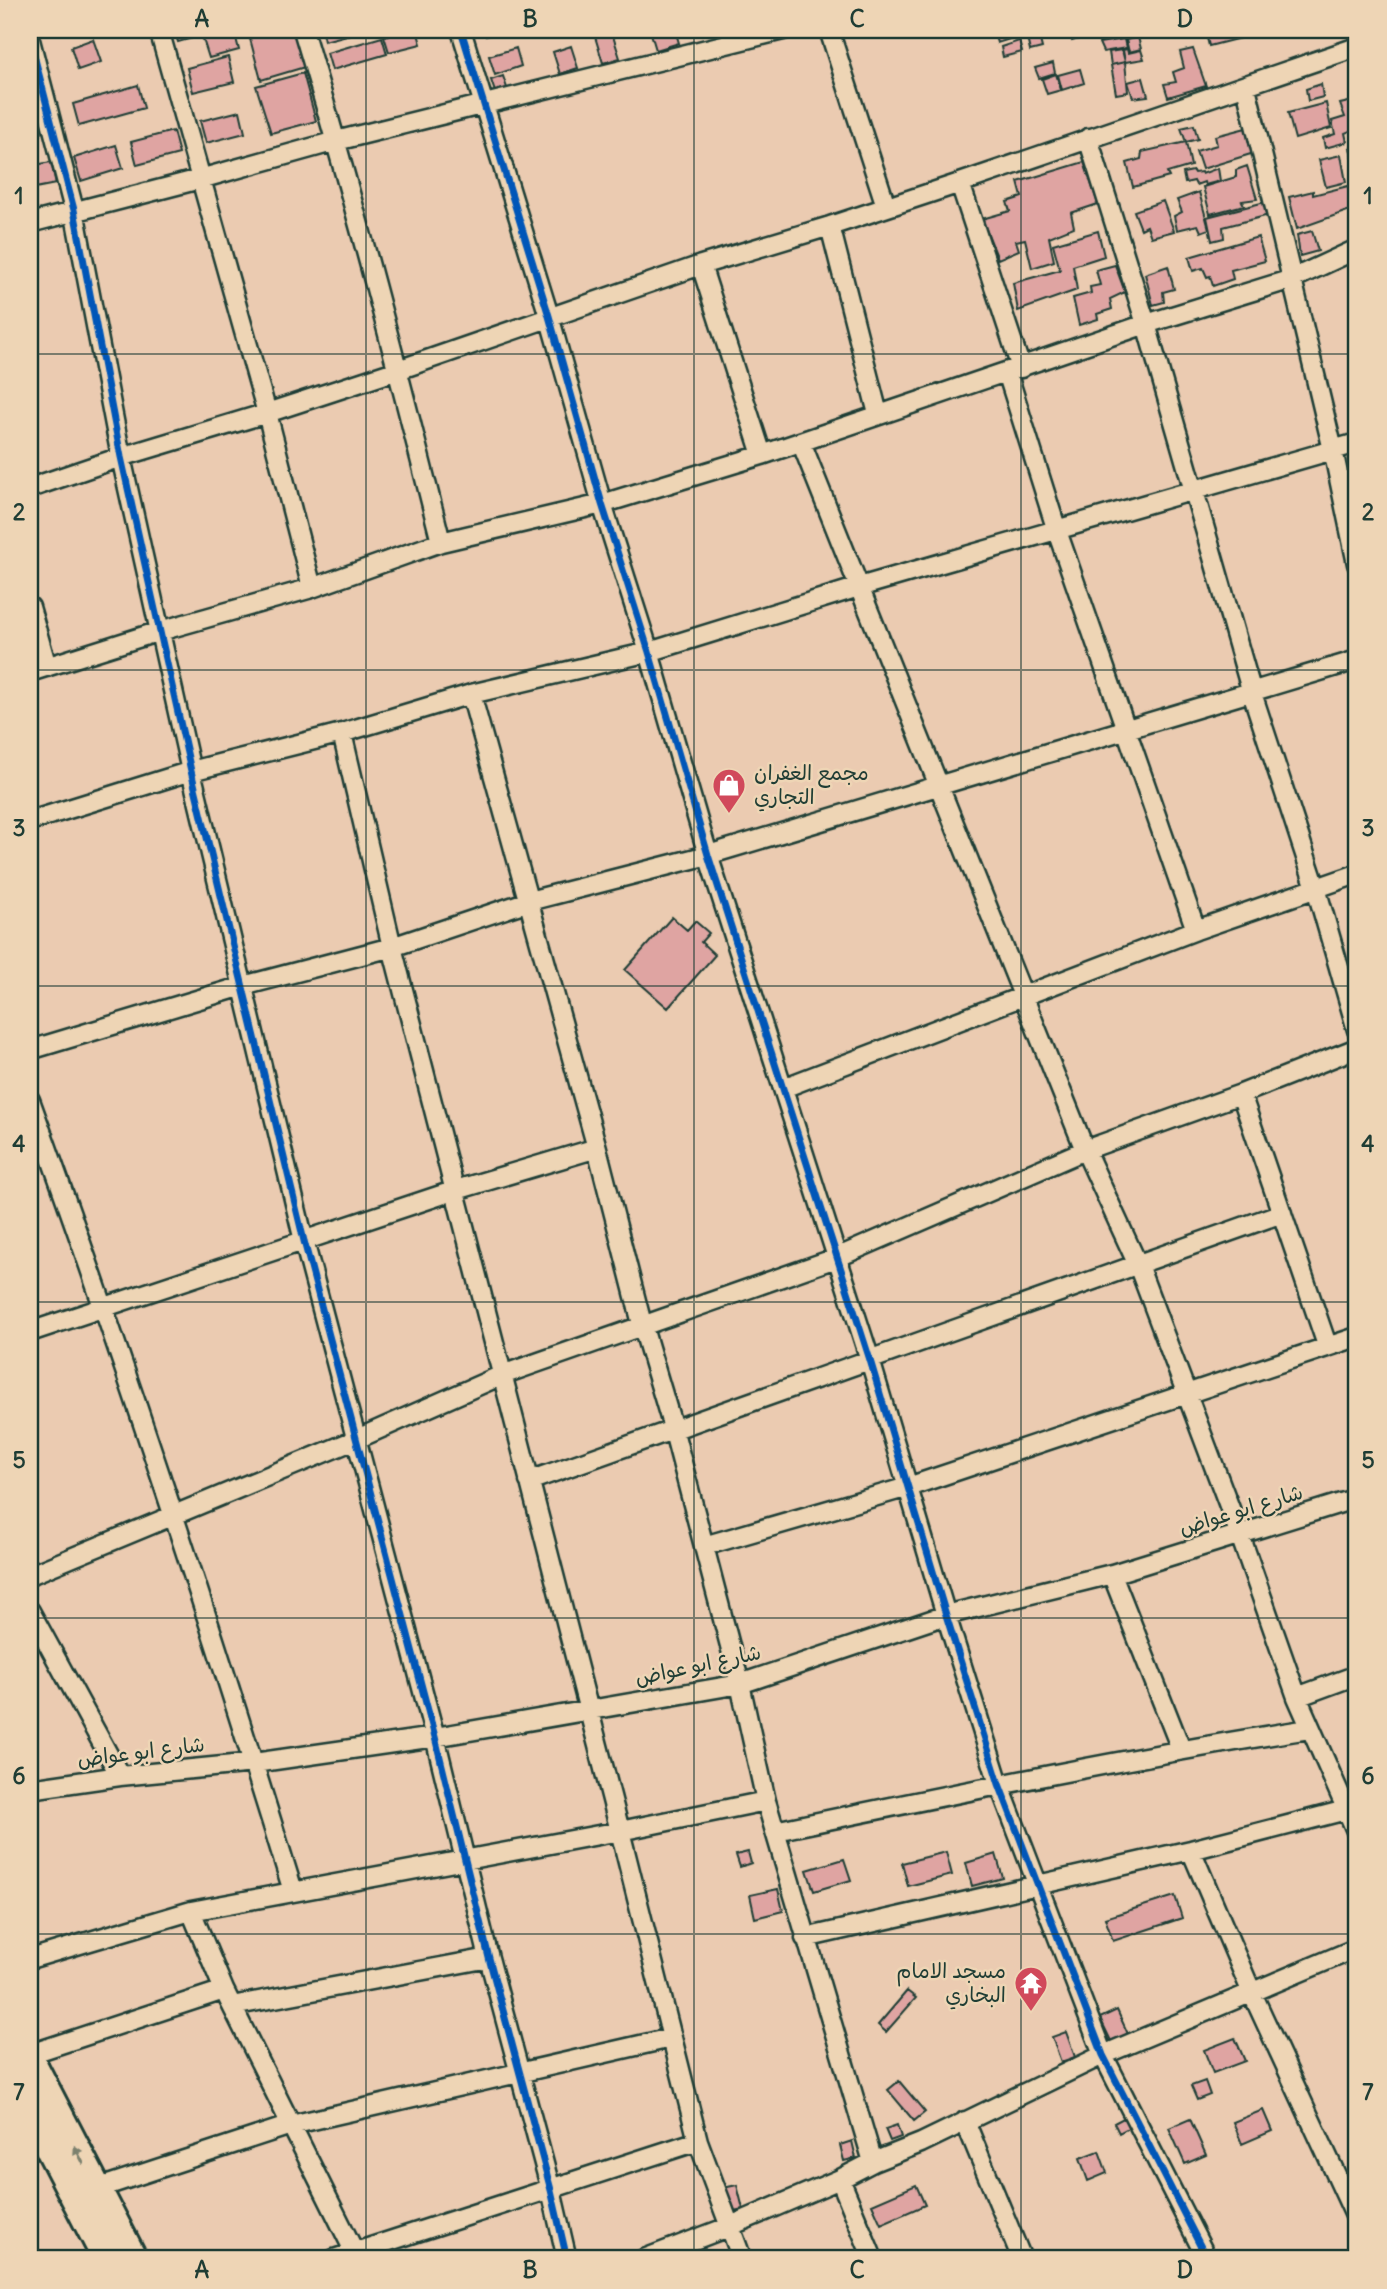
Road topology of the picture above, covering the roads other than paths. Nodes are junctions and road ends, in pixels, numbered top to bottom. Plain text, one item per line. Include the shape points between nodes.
1 (159, 30) edge
2 (303, 30) edge
3 (461, 30) edge
4 (783, 30) edge
5 (829, 30) edge
6 (30, 40) edge
7 (1357, 47) edge
8 (1246, 87) junction
9 (485, 106) junction
10 (1088, 138) junction
11 (336, 141) junction
12 (200, 179) junction
13 (960, 183) junction
14 (886, 206) junction
15 (74, 210) junction
16 (30, 223) edge
17 (830, 226) junction
18 (1357, 249) edge
19 (701, 265) junction
20 (1292, 279) junction
21 (549, 316) junction
22 (1146, 324) junction
23 (398, 370) junction
24 (1014, 370) junction
25 (267, 413) junction
26 (878, 414) junction
27 (801, 442) junction
28 (1357, 443) edge
29 (1333, 450) junction
30 (762, 455) junction
31 (121, 457) junction
32 (30, 488) edge
33 (1194, 491) junction
34 (602, 504) junction
35 (1057, 531) junction
36 (441, 542) junction
37 (1357, 564) edge
38 (859, 587) junction
39 (312, 588) junction
40 (30, 607) edge
41 (160, 631) junction
42 (649, 652) junction
43 (1357, 660) edge
44 (38, 669) edge
45 (1252, 693) junction
46 (471, 694) junction
47 (1126, 729) junction
48 (342, 733) junction
49 (191, 771) junction
50 (937, 786) junction
51 (30, 821) edge
52 (708, 855) junction
53 (1357, 874) edge
54 (1316, 888) junction
55 (529, 901) junction
56 (1196, 930) junction
57 (392, 947) junction
58 (243, 986) junction
59 (1023, 996) junction
60 (1357, 1030) edge
61 (1357, 1048) edge
62 (30, 1050) edge
63 (783, 1088) junction
64 (1241, 1094) junction
65 (30, 1100) edge
66 (597, 1148) junction
67 (1085, 1150) junction
68 (456, 1190) junction
69 (1282, 1213) junction
70 (304, 1241) junction
71 (836, 1258) junction
72 (1138, 1265) junction
73 (105, 1308) junction
74 (642, 1324) junction
75 (30, 1332) edge
76 (1357, 1337) edge
77 (1327, 1345) junction
78 (870, 1360) junction
79 (502, 1375) junction
80 (1187, 1393) junction
81 (673, 1428) junction
82 (357, 1439) junction
83 (529, 1481) junction
84 (908, 1488) junction
85 (1357, 1498) edge
86 (175, 1514) junction
87 (1240, 1535) junction
88 (704, 1546) junction
89 (1112, 1574) junction
90 (30, 1575) edge
91 (30, 1611) edge
92 (946, 1615) junction
93 (1357, 1675) edge
94 (740, 1684) junction
95 (1297, 1697) junction
96 (589, 1711) junction
97 (1309, 1729) junction
98 (435, 1737) junction
99 (1181, 1749) junction
100 (254, 1763) junction
101 (120, 1776) junction
102 (999, 1784) junction
103 (30, 1789) edge
104 (766, 1801) junction
105 (1346, 1810) junction
106 (620, 1831) junction
107 (775, 1831) junction
108 (1357, 1833) edge
109 (1191, 1850) junction
110 (467, 1861) junction
111 (1037, 1886) junction
112 (293, 1891) junction
113 (191, 1911) junction
114 (805, 1938) junction
115 (1357, 1948) edge
116 (489, 1958) junction
117 (30, 1959) edge
118 (1252, 1993) junction
119 (228, 1998) junction
120 (671, 2038) junction
121 (1102, 2055) junction
122 (30, 2056) edge
123 (519, 2074) junction
124 (30, 2112) edge
125 (965, 2121) junction
126 (291, 2125) junction
127 (698, 2141) junction
128 (873, 2162) junction
129 (840, 2179) junction
130 (96, 2189) junction
131 (551, 2190) junction
132 (1357, 2220) edge
133 (728, 2227) junction
134 (356, 2256) edge
135 (1357, 2258) edge
136 (106, 2259) edge
137 (134, 2259) edge
138 (334, 2259) edge
139 (567, 2259) edge
140 (644, 2259) edge
141 (742, 2259) edge
142 (873, 2259) edge
143 (1022, 2259) edge
144 (1207, 2259) edge
145 (1352, 2259) edge

1 - 12 street
2 - 11 street
3 - 9 street
4 - 9 street
5 - 14 street
6 - 15 street
7 - 8 street
8 - 10 street
8 - 20 street
9 - 11 street
9 - 21 street
10 - 13 street
10 - 22 street
11 - 12 street
11 - 23 street
12 - 15 street
12 - 25 street
13 - 14 street
13 - 24 street
14 - 17 street
15 - 16 street
15 - 31 street
17 - 19 street
17 - 26 street
18 - 20 street
19 - 21 street
19 - 30 street
20 - 22 street
20 - 29 street
21 - 23 street
21 - 34 street
22 - 24 street
22 - 33 street
23 - 25 street
23 - 36 street
24 - 26 street
24 - 35 street
25 - 31 street
25 - 39 street
26 - 27 street
27 - 30 street
27 - 38 street
28 - 29 street
29 - 33 street
29 - 37 street
30 - 34 street
31 - 32 street
31 - 41 street
33 - 35 street
33 - 45 street
34 - 36 street
34 - 42 street
35 - 38 street
35 - 47 street
36 - 39 street
38 - 42 street
38 - 50 street
39 - 41 street
40 - 44 street
41 - 44 street
41 - 49 street
42 - 46 street
42 - 52 street
43 - 45 street
45 - 47 street
45 - 54 street
46 - 48 street
46 - 55 street
47 - 50 street
47 - 56 street
48 - 49 street
48 - 57 street
49 - 51 street
49 - 58 street
50 - 52 street
50 - 59 street
52 - 55 street
52 - 63 street
53 - 54 street
54 - 56 street
54 - 60 street
55 - 57 street
55 - 66 street
56 - 59 street
57 - 58 street
57 - 68 street
58 - 62 street
58 - 70 street
59 - 63 street
59 - 67 street
61 - 64 street
63 - 71 street
64 - 67 street
64 - 69 street
65 - 73 street
66 - 68 street
66 - 74 street
67 - 71 street
67 - 72 street
68 - 70 street
68 - 79 street
69 - 72 street
69 - 77 street
70 - 73 street
70 - 82 street
71 - 74 street
71 - 78 street
72 - 78 street
72 - 80 street
73 - 75 street
73 - 86 street
74 - 79 street
74 - 81 street
76 - 77 street
77 - 80 street
78 - 81 street
78 - 84 street
79 - 82 street
79 - 83 street
80 - 84 street
80 - 87 street
81 - 83 street
81 - 88 street
82 - 86 street
82 - 98 street
83 - 96 street
84 - 88 street
84 - 92 street
85 - 87 street, شارع ابو عواض
86 - 90 street
86 - 100 street
87 - 89 street, شارع ابو عواض
87 - 95 street
88 - 94 street
89 - 92 street, شارع ابو عواض
89 - 99 street
91 - 101 street
92 - 94 street, شارع ابو عواض
92 - 102 street
93 - 95 street
94 - 96 street, شارع ابو عواض
94 - 104 street
95 - 97 street
96 - 98 street, شارع ابو عواض
96 - 106 street
97 - 99 street
97 - 105 street
98 - 100 street, شارع ابو عواض
98 - 110 street
99 - 102 street
100 - 101 street, شارع ابو عواض
100 - 112 street
101 - 103 street, شارع ابو عواض
102 - 107 street
102 - 111 street
104 - 106 street
104 - 107 street
105 - 108 street
105 - 109 street
106 - 110 street
106 - 120 street
107 - 114 street
109 - 111 street
109 - 118 street
110 - 112 street
110 - 116 street
111 - 114 street
111 - 121 street
112 - 113 street
113 - 117 street
113 - 119 street
114 - 128 street
115 - 118 street
116 - 119 street
116 - 123 street
118 - 121 street
118 - 132 street
119 - 122 street
119 - 126 street
120 - 123 street
120 - 127 street
121 - 125 street
121 - 144 street
130 -> 122 main road
123 - 126 street
123 - 131 street
124 - 136 main road
125 - 128 street
125 - 143 street
126 - 130 street
126 - 134 street
127 - 131 street
127 - 133 street
128 - 129 street
129 - 133 street
129 - 142 street
130 - 137 main road
131 - 134 street
131 - 139 street
133 - 140 street
133 - 141 street
134 - 138 street
135 - 145 street

